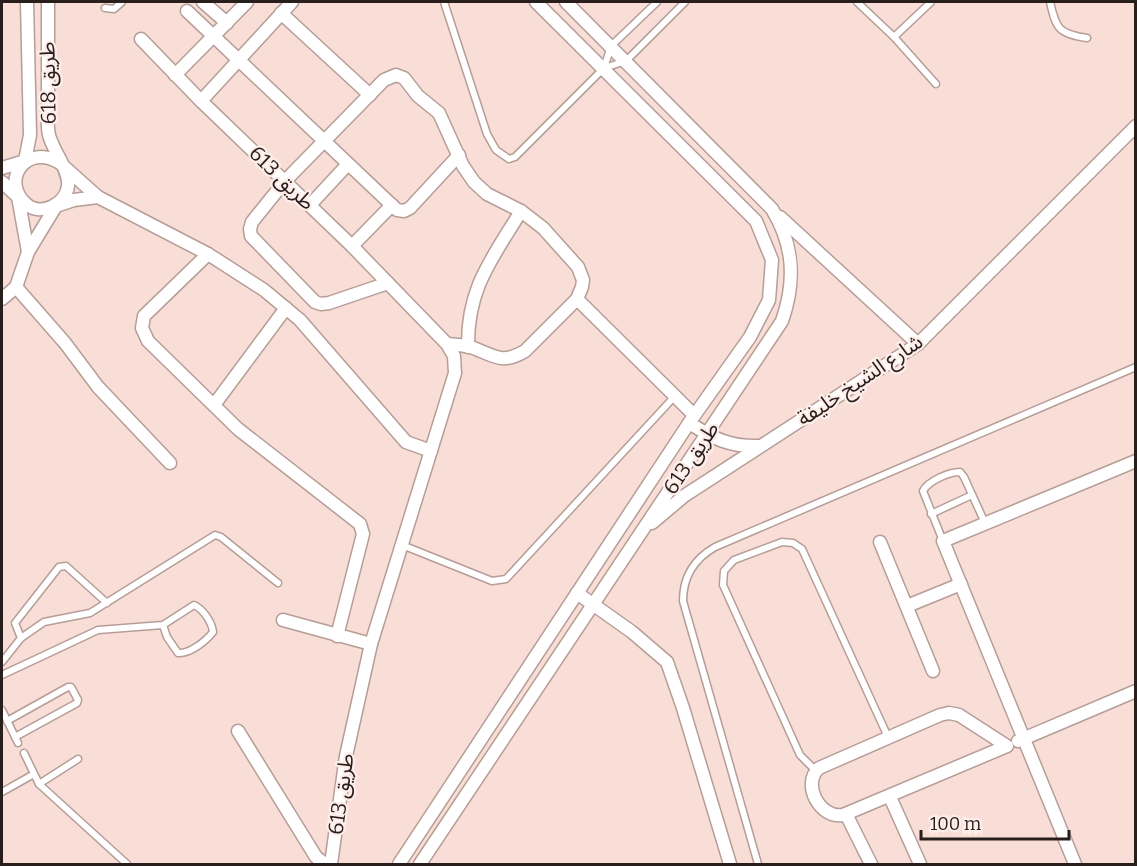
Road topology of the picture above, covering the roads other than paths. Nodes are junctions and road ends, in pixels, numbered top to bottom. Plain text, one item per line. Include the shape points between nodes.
1 (27, 2) edge
2 (48, 2) edge
3 (122, 2) edge
4 (203, 2) edge
5 (247, 2) edge
6 (292, 2) edge
7 (444, 2) edge
8 (536, 2) edge
9 (566, 2) edge
10 (657, 2) edge
11 (685, 2) edge
12 (857, 2) edge
13 (931, 2) edge
14 (1050, 2) edge
15 (105, 8) dead end
16 (187, 11) dead end
17 (282, 13) junction
18 (227, 23) junction
19 (214, 37) junction
20 (894, 37) junction
21 (1088, 38) dead end
22 (141, 39) dead end
23 (611, 46) junction
24 (238, 60) junction
25 (626, 61) junction
26 (604, 68) junction
27 (175, 75) junction
28 (936, 84) dead end
29 (370, 94) junction
30 (201, 101) junction
31 (1136, 126) edge
32 (323, 140) junction
33 (459, 155) junction
34 (25, 161) junction
35 (60, 163) junction
36 (348, 164) junction
37 (2, 168) edge
38 (285, 181) junction
39 (2, 182) edge
40 (18, 197) junction
41 (98, 197) junction
42 (310, 205) junction
43 (392, 205) junction
44 (56, 206) junction
45 (772, 208) junction
46 (520, 211) junction
47 (352, 246) junction
48 (28, 252) junction
49 (208, 254) junction
50 (388, 283) junction
51 (16, 287) junction
52 (2, 299) edge
53 (576, 299) junction
54 (286, 308) junction
55 (447, 344) junction
56 (918, 344) junction
57 (468, 347) junction
58 (1136, 367) edge
59 (675, 396) junction
60 (214, 405) junction
61 (692, 419) junction
62 (706, 434) junction
63 (761, 446) junction
64 (431, 451) junction
65 (1136, 460) edge
66 (170, 463) dead end
67 (972, 495) junction
68 (931, 514) junction
69 (984, 523) junction
70 (641, 532) junction
71 (943, 541) junction
72 (880, 542) dead end
73 (402, 545) junction
74 (278, 583) dead end
75 (961, 584) junction
76 (577, 593) junction
77 (108, 603) junction
78 (593, 604) junction
79 (907, 606) junction
80 (283, 620) dead end
81 (163, 626) junction
82 (337, 636) junction
83 (21, 638) junction
84 (371, 644) junction
85 (2, 662) edge
86 (933, 671) dead end
87 (2, 675) edge
88 (1136, 691) edge
89 (2, 710) edge
90 (7, 721) junction
91 (238, 730) dead end
92 (889, 738) junction
93 (1024, 739) junction
94 (1007, 746) junction
95 (24, 753) dead end
96 (78, 759) dead end
97 (816, 771) junction
98 (34, 774) junction
99 (39, 784) junction
100 (2, 792) edge
101 (890, 797) junction
102 (846, 814) junction
103 (127, 864) edge
104 (325, 864) edge
105 (331, 864) edge
106 (399, 864) edge
107 (420, 864) edge
108 (729, 864) edge
109 (759, 864) edge
110 (871, 864) edge
111 (920, 864) edge
112 (1075, 864) edge

1 - 34 street, طريق 618 via 30,135
2 - 35 street, طريق 618 via 49,134
3 - 15 lane via 114,9
4 - 18 street
5 - 18 street
6 - 17 street
7 - 26 lane via 486,134 504,157 515,157
8 - 26 street, طريق 613
9 - 23 street, طريق 613
10 - 23 lane
11 - 25 lane
12 - 20 lane
13 - 20 lane
14 - 21 lane via 1060,30
16 - 19 street
17 - 24 street
17 - 29 street
18 - 19 street
19 - 24 street
19 - 27 street
20 - 28 lane
22 - 27 street, طريق 613
23 - 25 street, طريق 613
23 - 26 lane
24 - 30 street
24 - 32 street
25 - 26 lane
25 - 45 street, طريق 613
26 - 61 street, طريق 613 via 756,220 772,260 769,300 750,337
27 - 30 street, طريق 613
29 - 32 street
29 - 33 street via 388,77 404,78 439,113
30 - 38 street, طريق 613
31 - 56 street, شارع الشيخ خليفة
32 - 36 street
32 - 38 street
33 - 43 street via 410,208 400,211
33 - 46 street via 481,189
34 - 35 street via 43,156
34 - 37 street
34 - 40 street via 15,178
35 - 41 street
35 - 44 street via 69,185
36 - 42 street
36 - 43 street
38 - 42 street, طريق 613
38 - 50 street via 252,222 251,236 315,302 329,303
39 - 40 street
40 - 44 street via 35,209
40 - 48 street
41 - 44 street
41 - 49 street
42 - 47 street, طريق 613
43 - 47 street
44 - 48 street
45 - 56 street
45 - 62 street, طريق 613 via 783,228 791,261 789,301 782,321
46 - 53 street via 552,236 578,267 583,280
46 - 57 street via 478,282 470,313
47 - 50 street, طريق 613
48 - 51 street
49 - 54 street
49 - 60 street via 144,316 142,328 148,341
50 - 55 street, طريق 613
51 - 52 street
51 - 66 street via 98,387
53 - 57 street via 518,355 495,358
53 - 59 street
54 - 60 street
54 - 64 street via 406,442
55 - 57 street
55 - 64 street, طريق 613 via 454,356 455,373
56 - 63 street, شارع الشيخ خليفة
58 - 109 lane via 715,548 696,562 687,576 683,601
59 - 61 street
59 - 73 lane via 506,579 492,581
60 - 82 street via 238,429 360,525 363,534
61 - 62 street
61 - 76 street, طريق 613
62 - 63 street via 732,445
62 - 70 street, طريق 613
63 - 70 street, شارع الشيخ خليفة via 684,496
64 - 73 street, طريق 613
65 - 69 street
67 - 68 lane
67 - 68 lane via 962,474 954,472 924,488
67 - 69 lane
68 - 71 lane
69 - 71 street
70 - 78 street, طريق 613
71 - 75 street
72 - 79 street
73 - 84 street, طريق 613
74 - 77 lane via 215,535
75 - 79 street
75 - 93 street
76 - 78 street
76 - 106 street, طريق 613
77 - 83 lane via 90,613 44,622
77 - 83 lane via 63,565 15,623
78 - 107 street, طريق 613
78 - 108 street via 667,662
79 - 86 street
80 - 82 street
81 - 81 lane via 194,605 213,626 213,632 184,654 178,653
81 - 87 lane via 98,630
82 - 84 street
83 - 85 lane
84 - 105 street, طريق 613 via 346,756
88 - 93 street
89 - 90 lane
90 - 90 lane via 17,740 78,700 69,687
91 - 104 street via 316,857
92 - 94 street via 949,713 959,715
92 - 97 street
92 - 97 lane via 802,549 782,542 734,560 724,571 723,585 800,755
93 - 94 street
93 - 112 street
94 - 101 street
95 - 98 lane
96 - 99 lane
97 - 102 street via 812,783 818,804 831,815
98 - 99 lane
98 - 100 lane
99 - 103 lane
101 - 102 street
101 - 111 street
102 - 110 street

